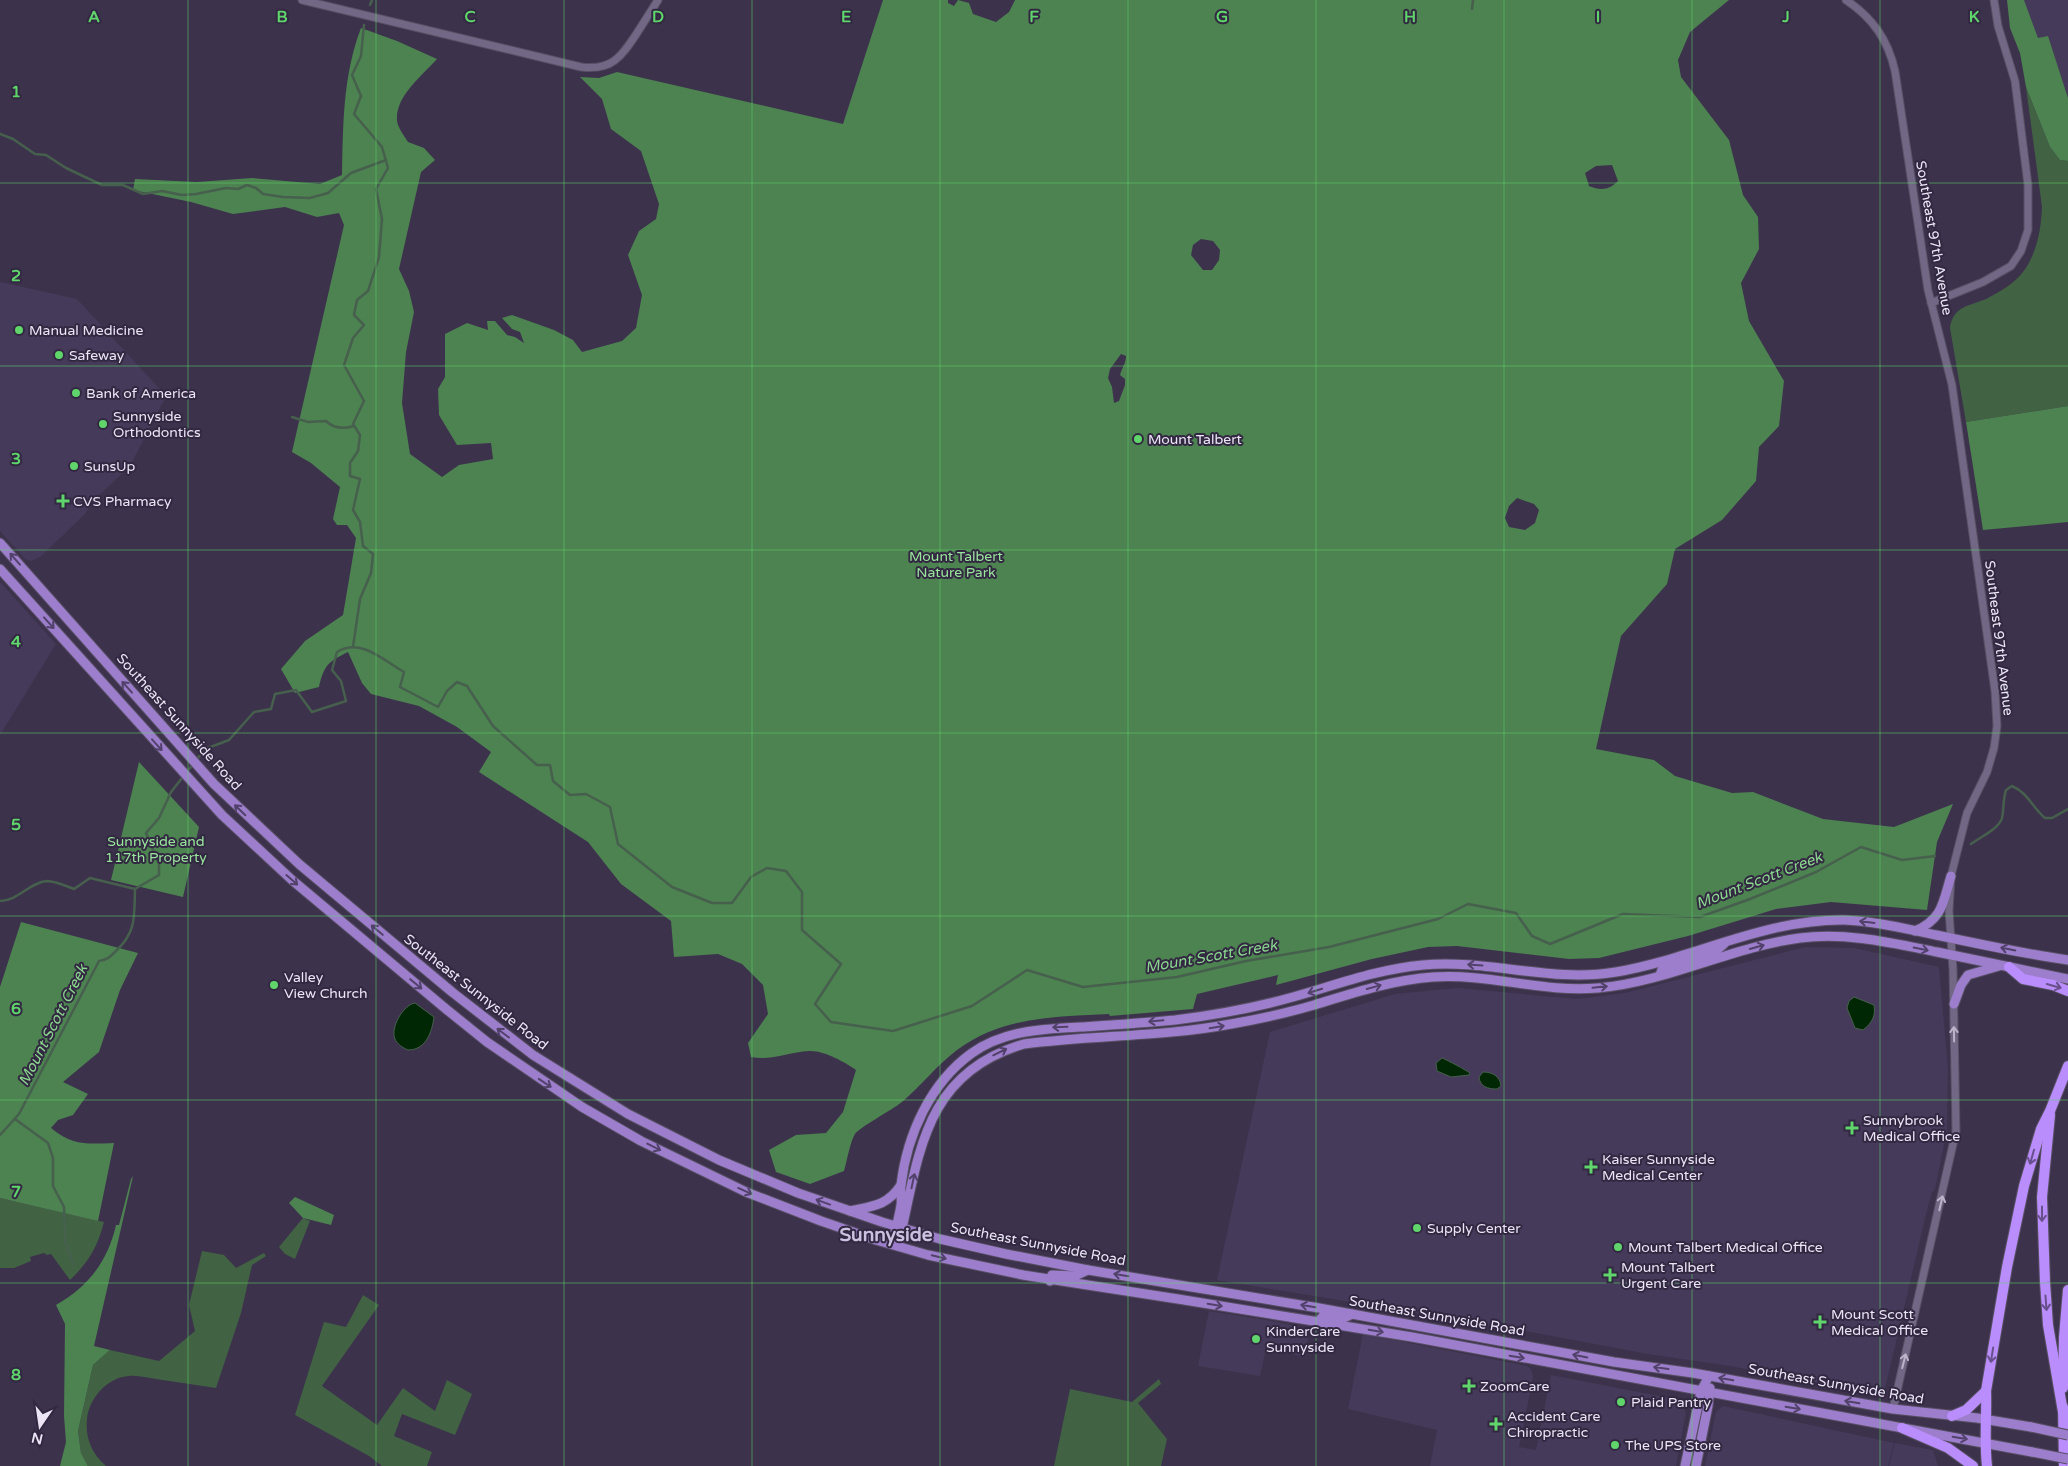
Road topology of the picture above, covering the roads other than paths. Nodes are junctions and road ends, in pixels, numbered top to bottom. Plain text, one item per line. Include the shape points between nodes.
1 (302, 0) edge
2 (658, 0) edge
3 (1846, 0) edge
4 (1994, 0) edge
5 (1931, 303) junction
6 (0, 543) edge
7 (0, 569) edge
8 (1951, 876) junction
9 (1915, 931) junction
10 (1951, 938) junction
11 (1726, 942) junction
12 (1952, 955) junction
13 (2068, 960) edge
14 (2006, 966) junction
15 (1660, 975) junction
16 (2068, 979) edge
17 (2068, 992) edge
18 (1954, 1004) junction
19 (2068, 1066) edge
20 (2050, 1111) junction
21 (901, 1185) junction
22 (850, 1212) junction
23 (899, 1227) junction
24 (895, 1245) junction
25 (1088, 1270) junction
26 (1050, 1281) junction
27 (2068, 1290) edge
28 (1352, 1314) junction
29 (1318, 1321) junction
30 (1444, 1330) junction
31 (1412, 1337) junction
32 (1708, 1376) junction
33 (1986, 1390) junction
34 (1706, 1392) junction
35 (1893, 1409) junction
36 (2063, 1412) junction
37 (1952, 1416) junction
38 (1985, 1420) junction
39 (1902, 1428) junction
40 (2068, 1435) edge
41 (1985, 1443) junction
42 (2068, 1459) edge
43 (1685, 1466) edge
44 (1696, 1466) edge
45 (1973, 1466) edge
46 (1988, 1466) edge
47 (2064, 1466) edge

1 - 2 street via 594,68 611,64 621,56
3 - 5 street, Southeast 97th Avenue via 1874,24 1892,59
4 - 5 street via 1998,26 2016,81 2028,185 2028,230 2021,251 2010,266 1983,282
5 - 8 street, Southeast 97th Avenue via 1952,385 1997,733 1984,780 1960,836
22 -> 6 main road, Southeast Sunnyside Road via 740,1169 667,1135 605,1101 533,1055 465,1003 299,864 214,784
7 -> 24 main road, Southeast Sunnyside Road via 172,762 278,868 487,1042 563,1095 641,1140 746,1192
8 - 9 main road via 1936,917
8 - 10 street, Southeast 97th Avenue
9 - 10 main road
9 -> 11 main road via 1866,922 1822,920 1782,926
10 - 12 street, Southeast 97th Avenue
13 -> 10 main road
11 - 15 main road via 1715,952 1663,967
11 -> 21 main road via 1628,970 1586,976 1455,964 1408,967 1283,1000 1214,1014 1177,1020 1040,1029 1009,1035 982,1047 942,1082 917,1123
12 - 14 main road
15 -> 12 main road via 1772,943 1811,936 1866,939
12 - 18 street, Southeast 97th Avenue
14 - 16 main road
14 -> 17 highway via 2023,979 2053,985
14 - 18 main road via 1968,975
23 -> 15 main road via 923,1138 945,1096 965,1075 1008,1048 1041,1042 1199,1030 1271,1016 1375,986 1414,979 1457,976 1551,988 1602,988
35 -> 18 street, Southeast 97th Avenue via 1956,1131
19 - 20 highway
20 -> 33 highway via 2041,1129 2015,1223
20 -> 36 highway via 2042,1197 2045,1282 2048,1325
21 - 22 main road via 892,1198
21 - 23 main road
22 - 23 main road, Southeast Sunnyside Road
23 - 24 main road
23 - 25 main road, Southeast Sunnyside Road via 973,1247
24 -> 26 main road, Southeast Sunnyside Road
25 - 26 main road via 1075,1276 1052,1274
28 -> 25 main road, Southeast Sunnyside Road
26 -> 29 main road, Southeast Sunnyside Road
27 - 36 highway
28 - 29 main road via 1342,1319 1323,1316
28 - 30 main road, Southeast Sunnyside Road
29 -> 31 main road, Southeast Sunnyside Road
30 - 31 main road via 1435,1335 1416,1332
32 -> 30 main road, Southeast Sunnyside Road
31 -> 34 main road, Southeast Sunnyside Road
32 - 34 main road
35 -> 32 main road, Southeast Sunnyside Road
33 - 37 highway via 1966,1410
33 - 38 highway
34 -> 39 main road, Southeast Sunnyside Road
34 - 43 main road
34 - 44 main road
35 - 37 main road, Southeast Sunnyside Road
36 - 47 highway
37 - 38 main road, Southeast Sunnyside Road
38 - 40 main road, Southeast Sunnyside Road, bridge
38 - 41 highway
39 -> 41 main road, Southeast Sunnyside Road
39 - 45 highway via 1948,1448
41 - 42 main road, Southeast Sunnyside Road, bridge
41 - 46 highway

